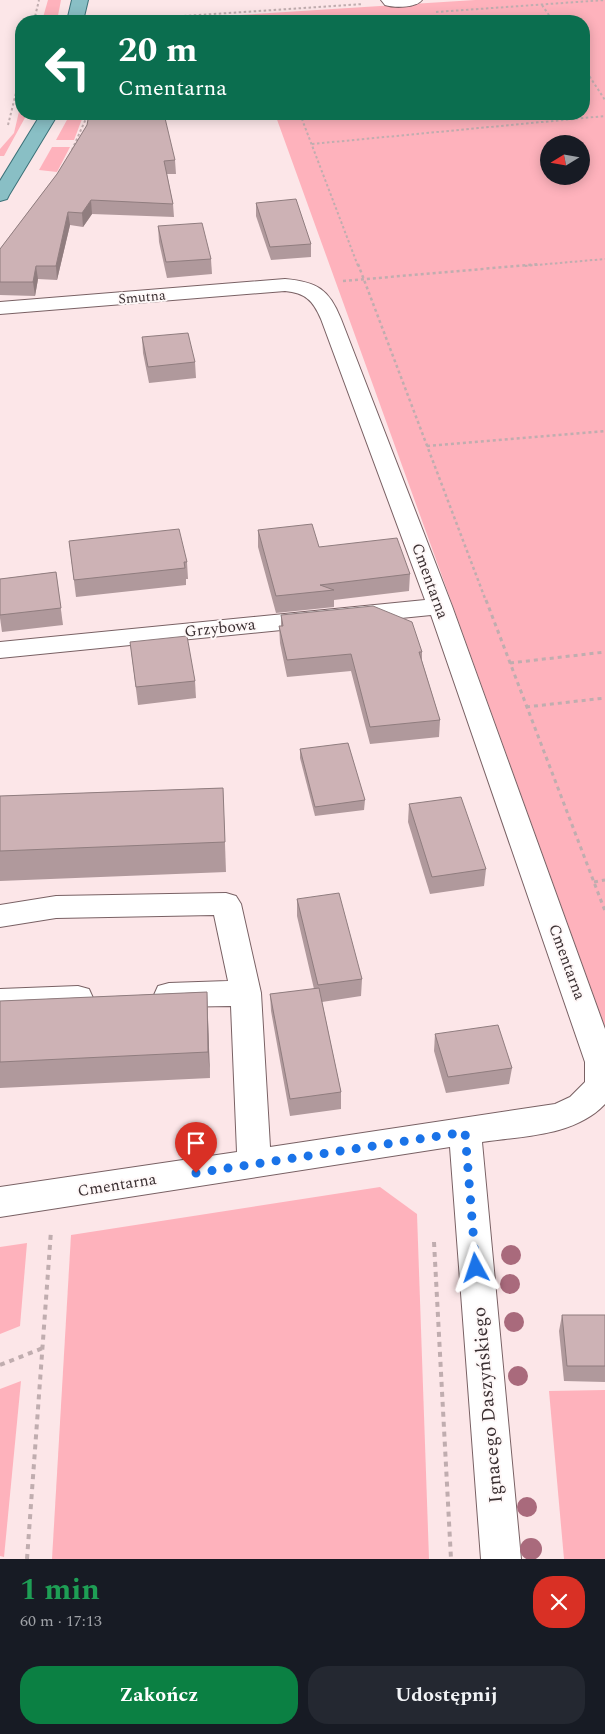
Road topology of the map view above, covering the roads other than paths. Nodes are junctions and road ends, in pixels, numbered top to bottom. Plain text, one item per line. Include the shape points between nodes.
1 (80, 0) edge
2 (414, 0) edge
3 (390, 1) edge
4 (76, 15) edge
5 (46, 120) edge
6 (0, 195) edge
7 (285, 285) joint
8 (0, 308) edge
9 (440, 606) junction
10 (0, 650) edge
11 (0, 916) edge
12 (246, 993) junction
13 (0, 1001) edge
14 (465, 1132) junction
15 (254, 1164) junction
16 (0, 1202) edge
17 (501, 1559) edge

1 - 4 main road
2 - 3 street
5 - 6 main road
7 - 8 street, Smutna
7 - 9 street, Cmentarna via 308,289 325,302
9 - 10 street, Grzybowa
9 - 14 street, Cmentarna via 601,1062 601,1087 582,1107 558,1117
11 - 12 street via 56,907 226,904
12 - 13 street
12 - 15 street
14 - 15 street, Cmentarna
14 - 17 street, Ignacego Daszyńskiego
15 - 16 street, Cmentarna

